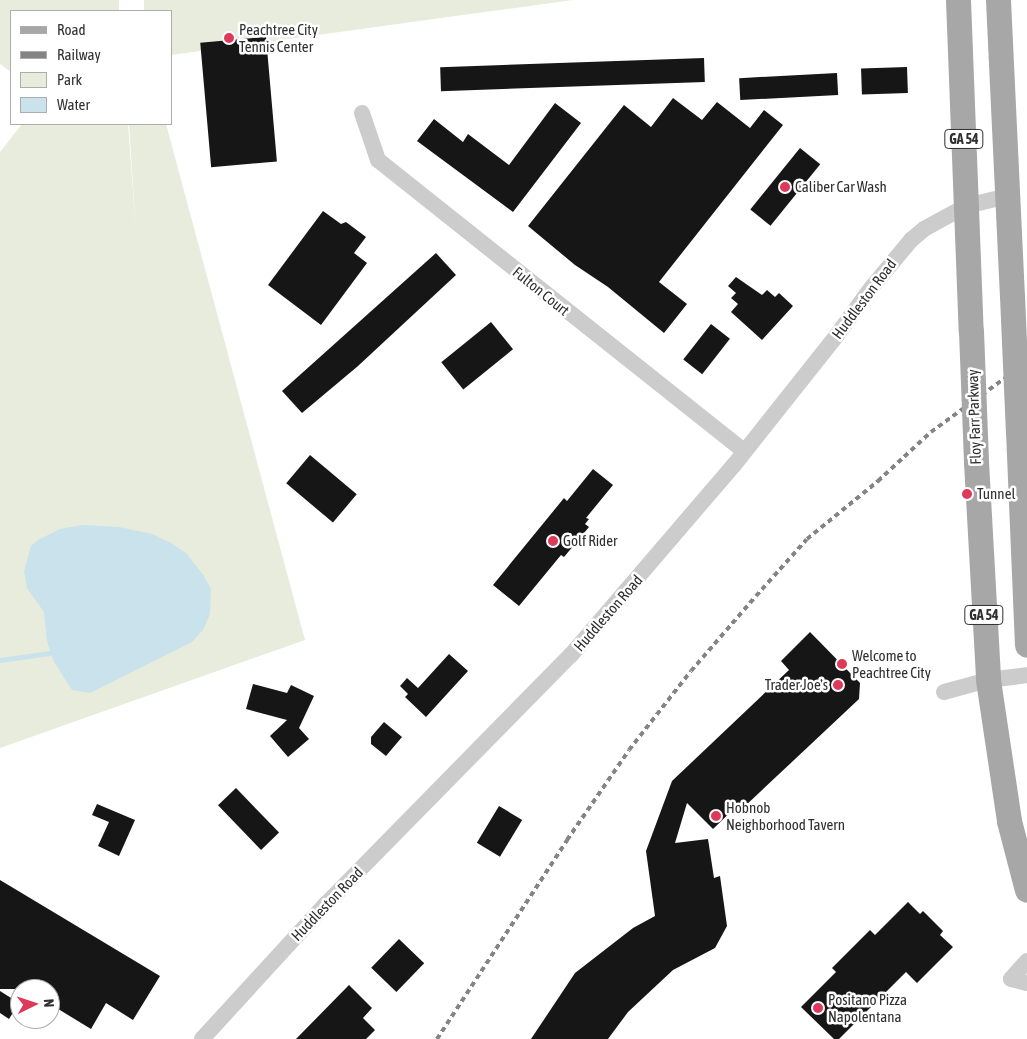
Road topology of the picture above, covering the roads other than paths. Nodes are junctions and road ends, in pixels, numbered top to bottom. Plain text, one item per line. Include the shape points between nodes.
1 (958, 0) edge
2 (998, 0) edge
3 (362, 113) dead end
4 (1008, 196) junction
5 (966, 206) junction
6 (744, 452) junction
7 (1027, 645) edge
8 (1027, 676) edge
9 (988, 680) junction
10 (944, 692) dead end
11 (1027, 890) edge
12 (1027, 960) edge
13 (1027, 983) edge
14 (202, 1039) edge

1 - 5 main road, Floy Farr Parkway / GA 54
2 - 4 main road, GA 54
3 - 6 street, Fulton Court via 378,160
4 - 5 street, Huddleston Road
4 - 7 main road, GA 54, bridge
5 - 6 street, Huddleston Road via 924,229 902,250
5 - 9 main road, Floy Farr Parkway / GA 54, bridge
6 - 14 street, Huddleston Road via 571,655 325,905
8 - 9 street
9 - 10 street
9 - 11 main road, Floy Farr Parkway / GA 54 via 1006,806
12 - 13 street via 1010,979

